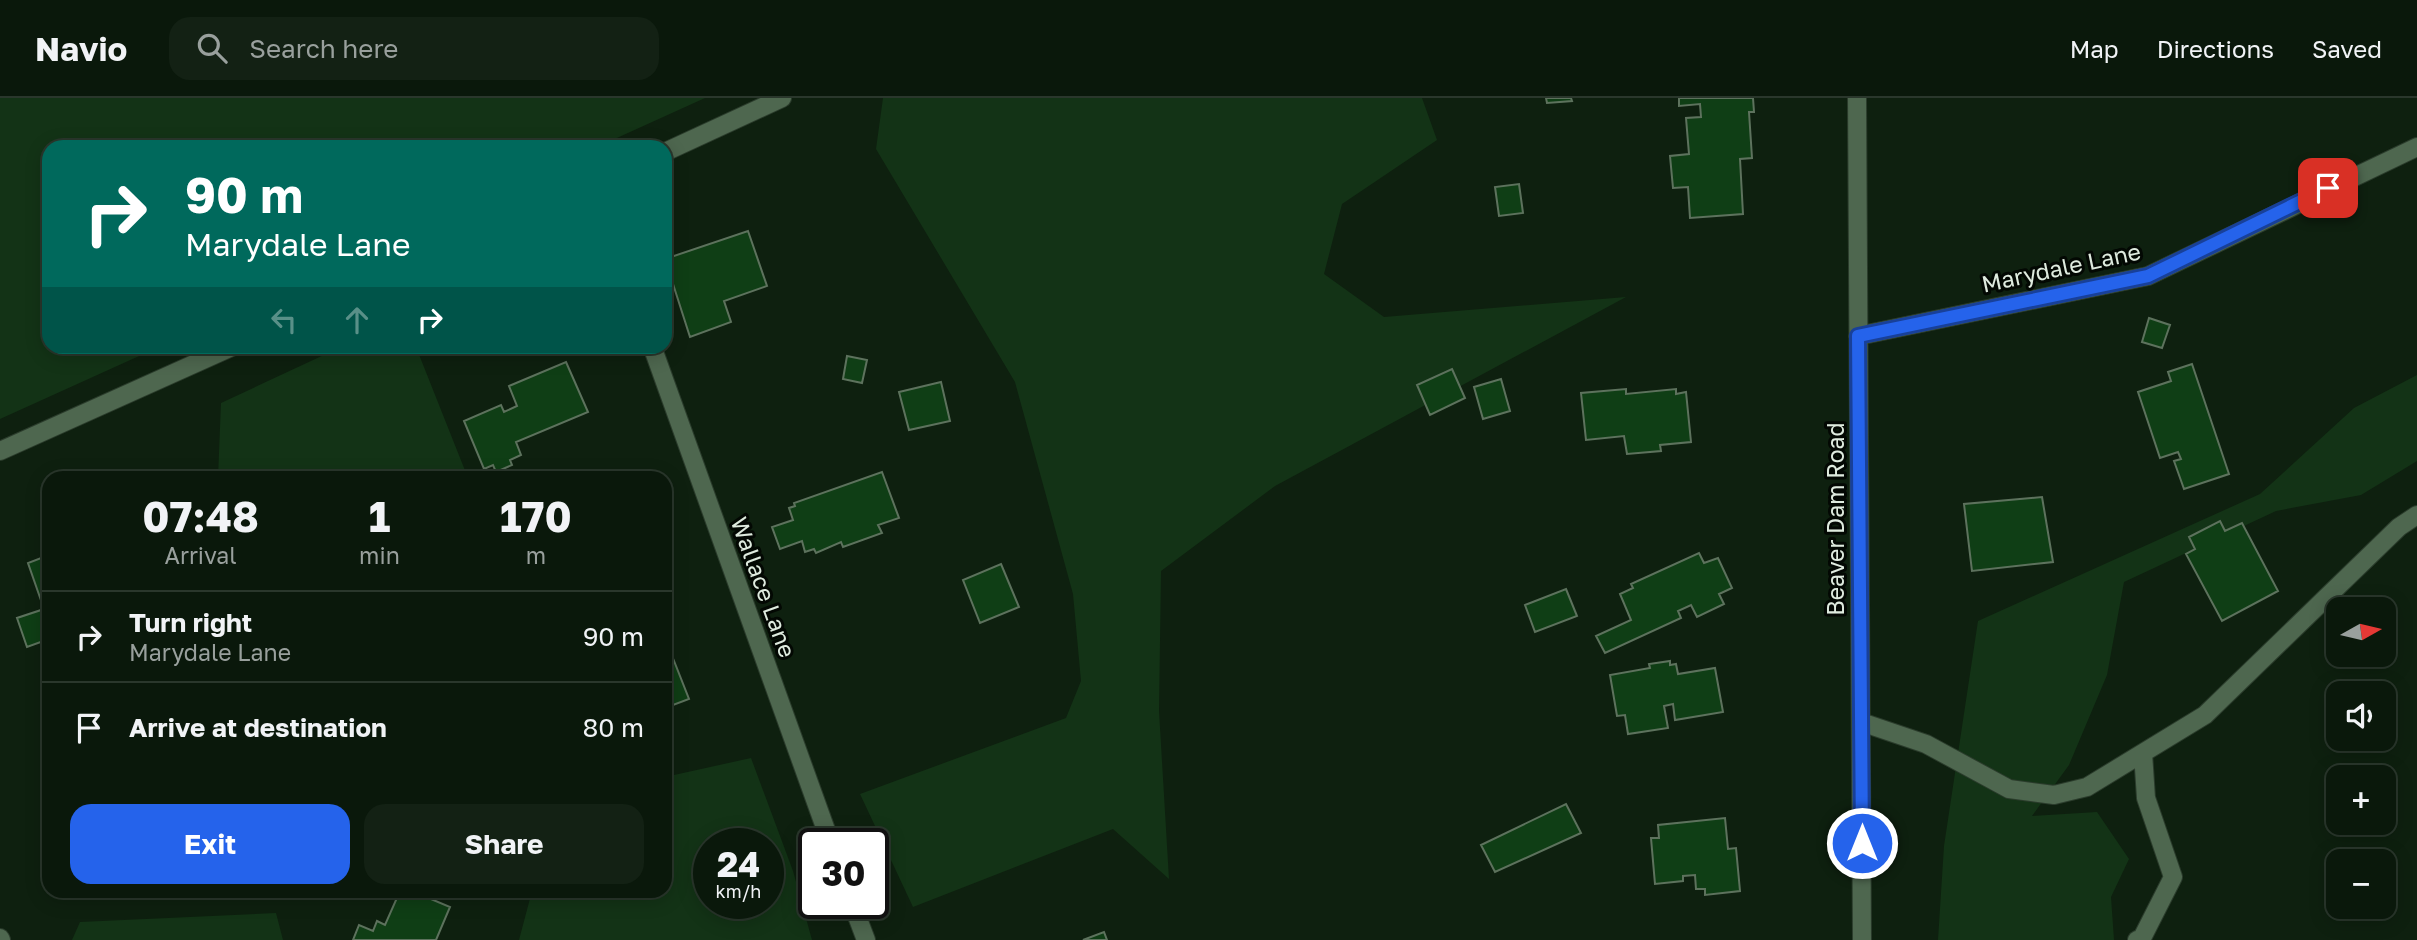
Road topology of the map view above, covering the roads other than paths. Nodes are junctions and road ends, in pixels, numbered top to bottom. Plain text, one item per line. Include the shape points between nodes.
1 (782, 98) edge
2 (1857, 98) edge
3 (2417, 148) edge
4 (672, 149) edge
5 (1858, 336) junction
6 (216, 354) edge
7 (655, 354) edge
8 (0, 451) edge
9 (2417, 515) edge
10 (1861, 722) junction
11 (2143, 753) junction
12 (825, 828) edge
13 (858, 919) edge
14 (866, 940) edge
15 (1862, 940) edge
16 (2137, 940) edge

1 - 4 street
2 - 5 street, Beaver Dam Road
3 - 5 street, Marydale Lane via 2148,276
5 - 10 street, Beaver Dam Road
6 - 8 street
7 - 12 street, Wallace Lane
9 - 11 street via 2399,527 2205,715
10 - 11 street via 1926,744 2009,789 2054,795 2087,787
10 - 15 street, Beaver Dam Road
11 - 16 street via 2146,798 2173,877 2143,938
13 - 14 street

